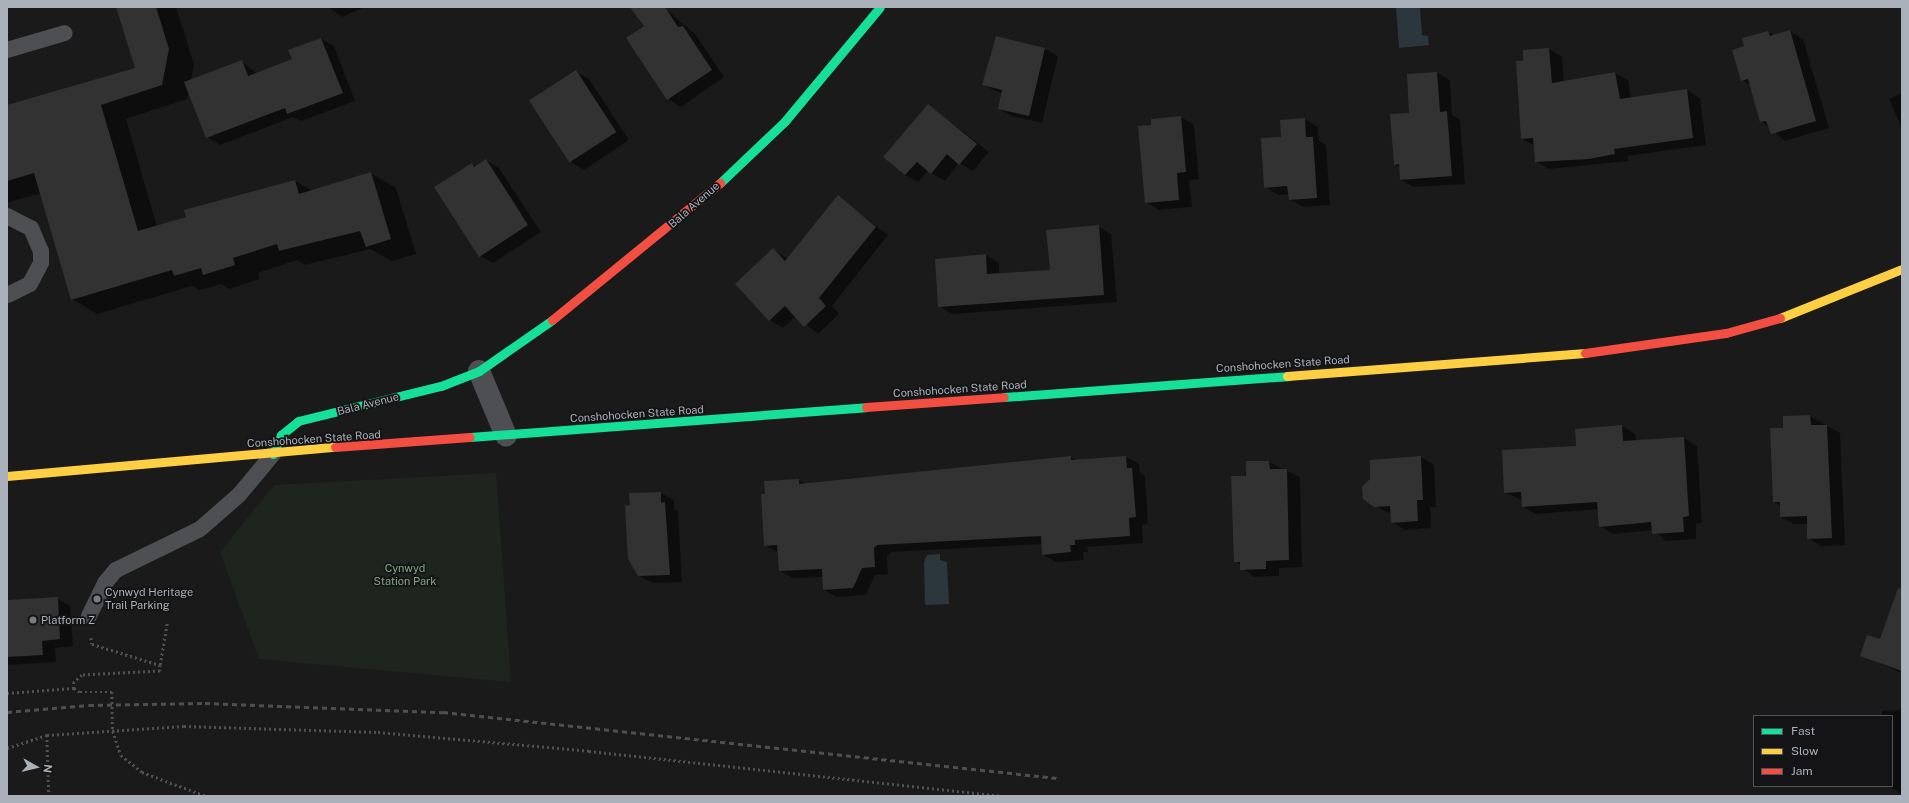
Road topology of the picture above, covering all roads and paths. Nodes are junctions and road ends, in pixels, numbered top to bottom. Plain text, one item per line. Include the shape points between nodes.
1 (880, 7) edge
2 (65, 33) dead end
3 (7, 50) edge
4 (7, 216) edge
5 (1902, 269) edge
6 (7, 295) edge
7 (478, 371) junction
8 (506, 436) junction
9 (273, 454) junction
10 (7, 476) edge
11 (89, 616) joint
12 (167, 623) dead end
13 (160, 665) junction
14 (74, 688) junction
15 (7, 693) edge
16 (113, 731) junction
17 (47, 735) junction
18 (7, 748) edge
19 (49, 796) edge
20 (206, 796) edge
21 (1005, 796) edge

1 - 7 main road, Bala Avenue via 785,121 719,184 566,310
2 - 3 lane
4 - 6 lane via 31,228 41,251 41,263 30,284
5 - 8 main road, Conshohocken State Road via 1782,317 1719,334 1614,351
7 - 8 street
7 - 9 main road, Bala Avenue via 441,386 298,421 281,435
8 - 9 main road, Conshohocken State Road
9 - 10 main road, Conshohocken State Road
9 - 11 lane via 239,495 200,529 116,570 105,583
11 - 13 path via 92,644
12 - 13 path
13 - 14 path via 160,671 82,675 74,682
14 - 15 path
14 - 16 path via 80,692 112,692
16 - 17 path
16 - 20 path via 121,755 130,765
16 - 21 path via 184,726 378,732 590,750
17 - 18 path
17 - 19 path

